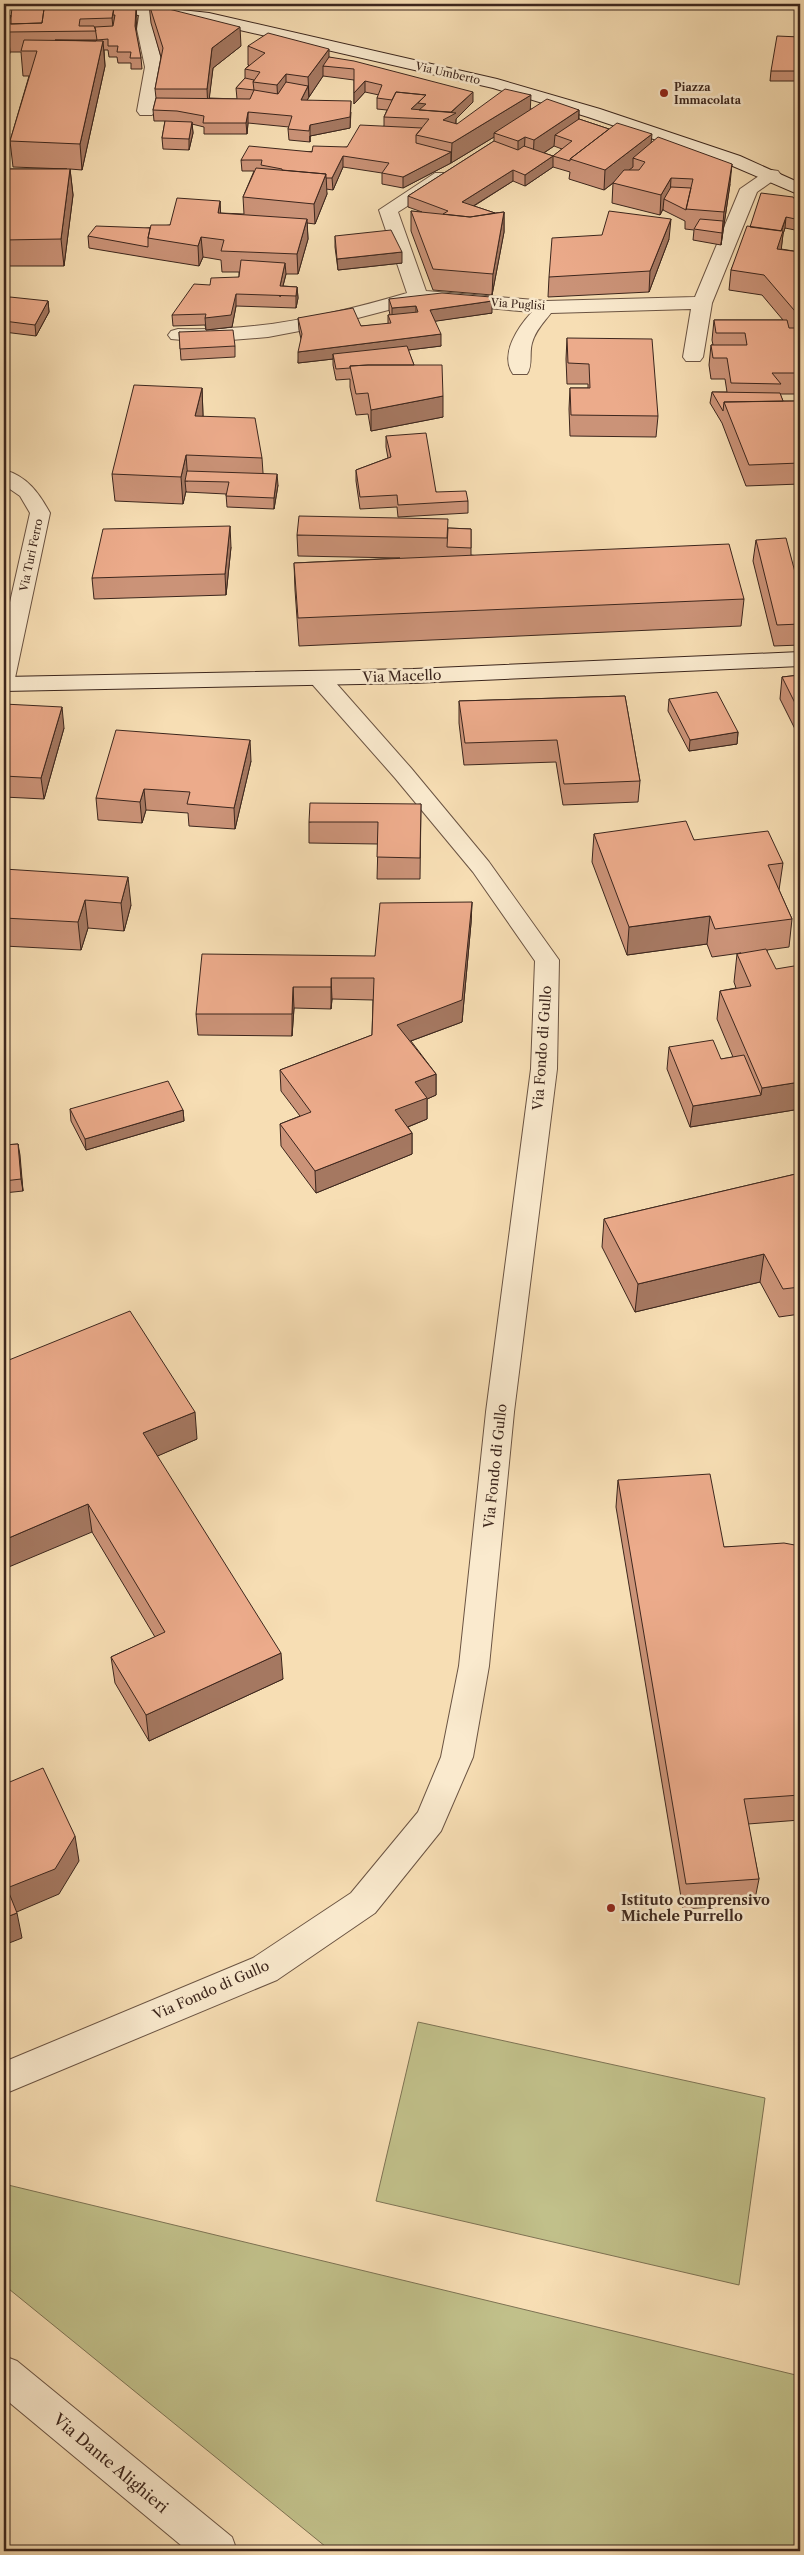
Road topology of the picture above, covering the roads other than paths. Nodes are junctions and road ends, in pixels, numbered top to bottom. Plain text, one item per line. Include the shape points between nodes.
1 (4, 4) edge
2 (66, 4) edge
3 (83, 4) edge
4 (148, 10) junction
5 (558, 101) junction
6 (146, 110) dead end
7 (538, 116) edge
8 (455, 168) edge
9 (772, 175) junction
10 (800, 190) edge
11 (418, 296) junction
12 (702, 302) junction
13 (546, 307) junction
14 (178, 335) edge
15 (694, 357) dead end
16 (520, 370) dead end
17 (4, 476) edge
18 (800, 659) edge
19 (4, 678) edge
20 (320, 679) junction
21 (4, 684) edge
22 (4, 2078) edge
23 (4, 2374) edge
24 (218, 2551) edge

1 - 2 street
3 - 4 street, Via Umberto
4 - 5 street, Via Umberto via 218,20
4 - 6 street via 145,29 154,67
5 - 7 street
5 - 9 street, Via Umberto
8 - 11 street via 388,210
9 - 10 street, Via Umberto
9 - 12 street via 749,189
11 - 13 street, Via Puglisi
11 - 14 street via 361,313 262,331
12 - 13 street, Via Puglisi
12 - 15 street
13 - 16 street via 525,332 519,348
17 - 19 street, Via Turi Ferro via 28,492 40,513
18 - 20 street, Via Macello
20 - 21 street, Via Macello
20 - 22 street, Via Fondo di Gullo via 481,867 548,960 544,1069 499,1420 474,1666 457,1757 430,1821 363,1903 265,1969
23 - 24 street, Via Dante Alighieri

